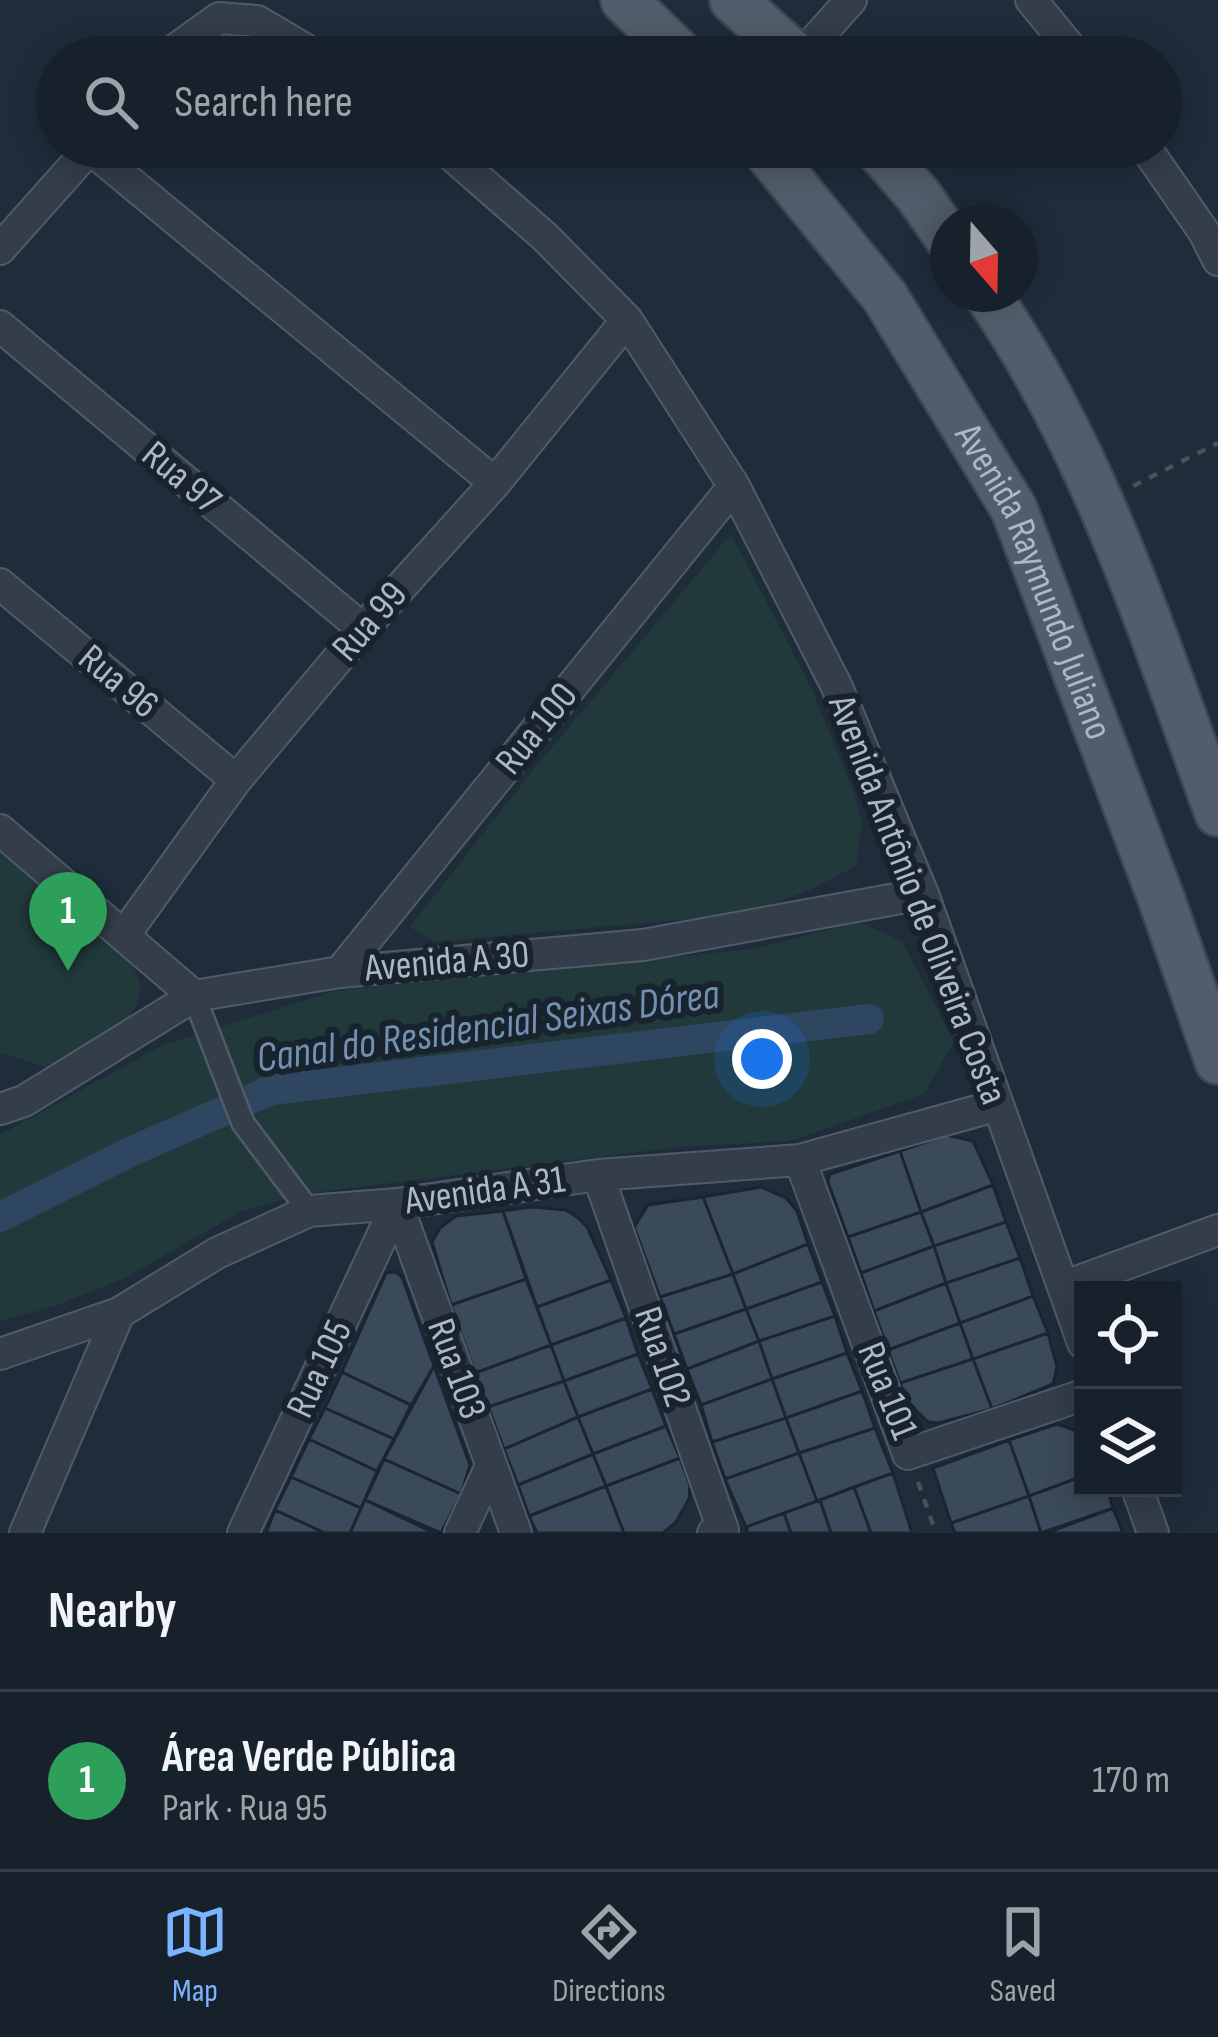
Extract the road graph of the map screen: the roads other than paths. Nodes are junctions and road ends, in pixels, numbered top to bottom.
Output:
1 (624, 0) edge
2 (734, 0) edge
3 (850, 0) edge
4 (1031, 0) edge
5 (194, 36) edge
6 (282, 36) edge
7 (661, 36) edge
8 (774, 36) edge
9 (817, 36) edge
10 (1061, 36) edge
11 (72, 168) edge
12 (114, 168) edge
13 (466, 168) edge
14 (781, 168) edge
15 (894, 168) edge
16 (1159, 168) edge
17 (1218, 203) edge
18 (930, 212) edge
19 (1211, 246) edge
20 (0, 249) edge
21 (999, 312) edge
22 (627, 320) junction
23 (0, 326) edge
24 (495, 483) junction
25 (734, 486) junction
26 (0, 584) edge
27 (363, 629) junction
28 (236, 780) junction
29 (1218, 813) edge
30 (0, 830) edge
31 (922, 894) junction
32 (125, 934) junction
33 (340, 972) junction
34 (194, 996) junction
35 (1218, 1061) edge
36 (8, 1097) edge
37 (995, 1106) junction
38 (800, 1160) junction
39 (598, 1175) junction
40 (397, 1204) junction
41 (309, 1211) junction
42 (1218, 1230) edge
43 (1063, 1287) junction
44 (119, 1313) junction
45 (1074, 1318) edge
46 (0, 1354) edge
47 (1074, 1398) edge
48 (490, 1466) junction
49 (1140, 1497) edge
50 (25, 1533) edge
51 (243, 1533) edge
52 (460, 1533) edge
53 (517, 1533) edge
54 (713, 1533) edge
55 (1154, 1533) edge

1 - 7 main road
2 - 8 main road
3 - 9 street
4 - 10 street
5 - 6 street
11 - 20 street
12 - 24 street
13 - 22 street, Avenida Antônio de Oliveira Costa
14 - 35 main road, Avenida Raymundo Juliano
15 - 18 main road
16 - 19 street
17 - 19 street
21 - 29 main road
22 - 24 street, Rua 99
22 - 25 street, Avenida Antônio de Oliveira Costa
23 - 27 street, Rua 97
24 - 27 street, Rua 99
25 - 31 street, Avenida Antônio de Oliveira Costa
25 - 33 street, Rua 100
26 - 28 street, Rua 96
27 - 28 street, Rua 99
28 - 32 street, Rua 99
30 - 32 street
31 - 33 street, Avenida A 30
31 - 37 street, Avenida Antônio de Oliveira Costa
32 - 34 street
33 - 34 street, Avenida A 30
34 - 36 street, Avenida A 30
34 - 41 street
37 - 38 street, Avenida A 31
37 - 43 street, Avenida Antônio de Oliveira Costa
38 - 39 street, Avenida A 31
38 - 47 street, Rua 101
39 - 40 street, Avenida A 31
39 - 54 street, Rua 102
40 - 41 street, Avenida A 31
40 - 48 street, Rua 103
40 - 51 street, Rua 105
41 - 44 street, Avenida A 31
42 - 43 street
43 - 45 street, Avenida Antônio de Oliveira Costa
44 - 46 street, Avenida A 31
44 - 50 street
48 - 52 street
48 - 53 street, Rua 103
49 - 55 street

